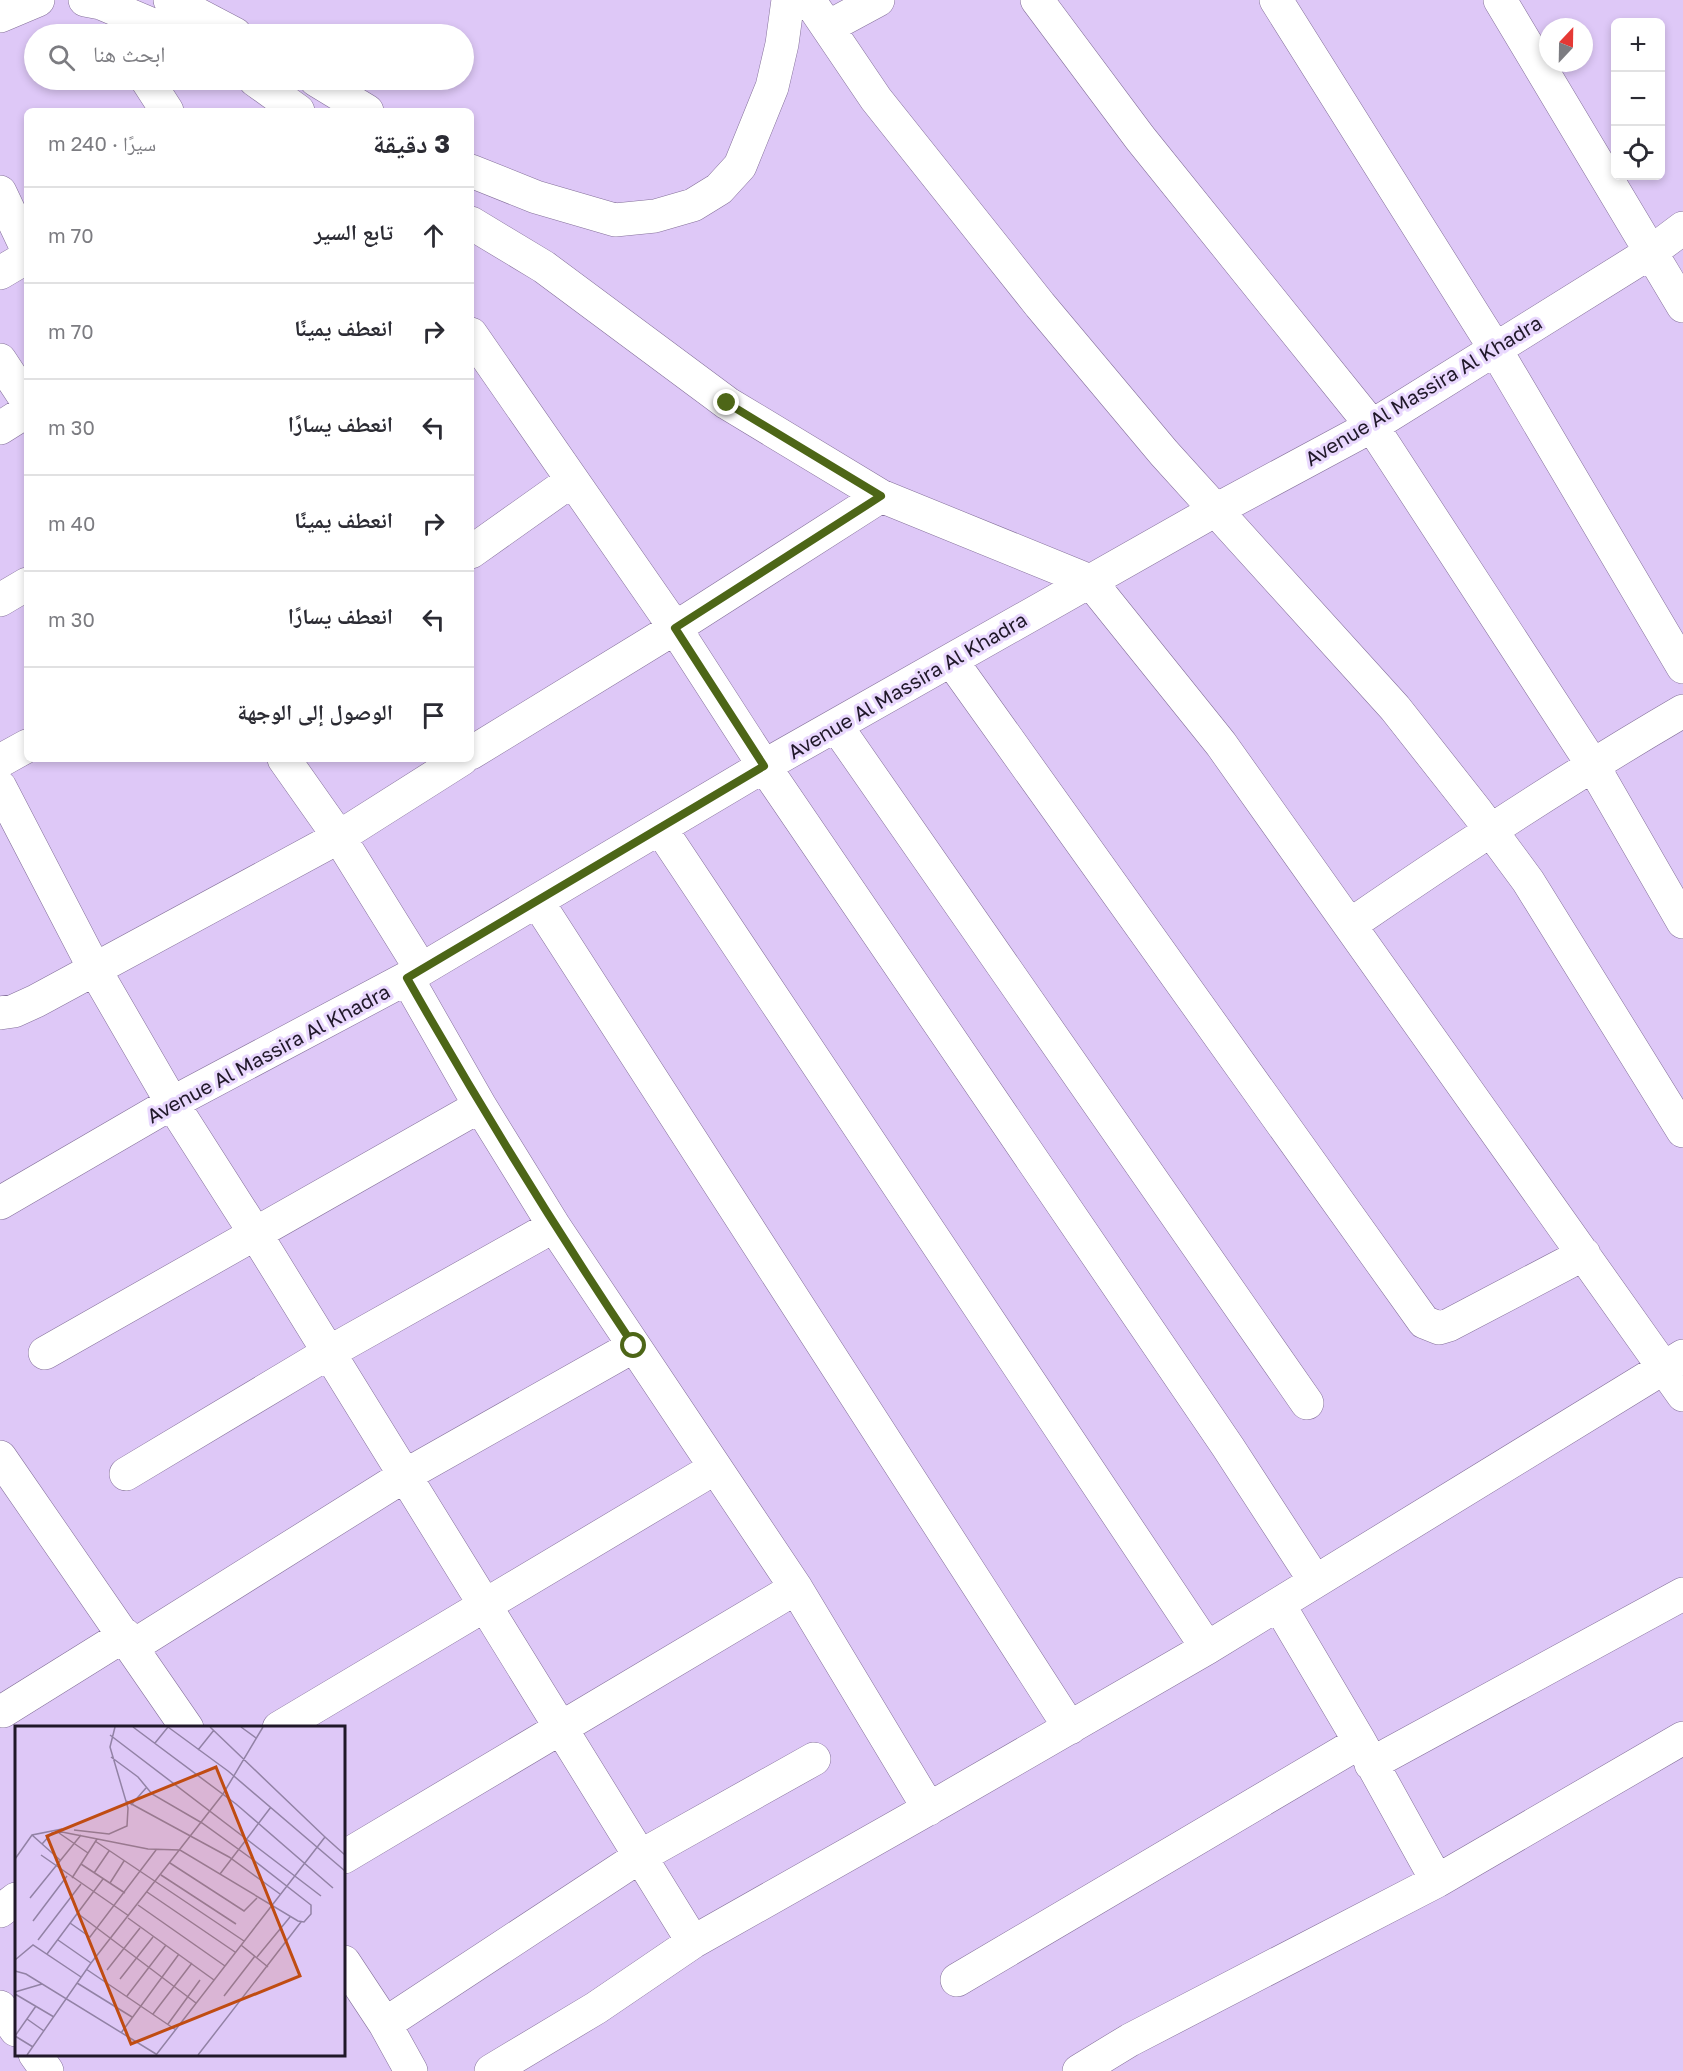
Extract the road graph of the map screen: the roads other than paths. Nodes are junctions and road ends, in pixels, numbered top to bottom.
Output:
1 (38, 0) edge
2 (170, 0) edge
3 (788, 0) edge
4 (809, 0) edge
5 (878, 0) edge
6 (1037, 0) edge
7 (1276, 0) edge
8 (1500, 0) edge
9 (93, 2) edge
10 (0, 15) edge
11 (112, 24) edge
12 (149, 24) edge
13 (216, 24) edge
14 (828, 27) junction
15 (153, 90) edge
16 (267, 90) edge
17 (332, 90) edge
18 (164, 108) edge
19 (289, 108) edge
20 (362, 108) edge
21 (474, 172) edge
22 (0, 192) edge
23 (474, 224) edge
24 (1683, 228) edge
25 (24, 243) edge
26 (1651, 252) junction
27 (24, 258) edge
28 (0, 273) edge
29 (1683, 306) edge
30 (474, 343) edge
31 (1494, 347) junction
32 (0, 360) edge
33 (24, 396) edge
34 (24, 413) edge
35 (1372, 426) junction
36 (0, 428) edge
37 (571, 481) junction
38 (881, 496) junction
39 (1214, 511) junction
40 (474, 550) edge
41 (1090, 581) junction
42 (24, 586) edge
43 (0, 600) edge
44 (675, 628) junction
45 (951, 660) junction
46 (1683, 667) edge
47 (1683, 711) edge
48 (837, 727) junction
49 (24, 748) edge
50 (474, 751) edge
51 (0, 761) edge
52 (286, 762) edge
53 (457, 762) edge
54 (1592, 764) junction
55 (764, 766) junction
56 (0, 787) edge
57 (660, 828) junction
58 (1489, 830) junction
59 (339, 837) junction
60 (537, 901) junction
61 (1683, 922) edge
62 (1350, 925) junction
63 (95, 970) junction
64 (414, 973) junction
65 (0, 1012) edge
66 (172, 1103) junction
67 (480, 1106) junction
68 (1683, 1131) edge
69 (0, 1203) edge
70 (554, 1226) junction
71 (255, 1233) junction
72 (1584, 1254) junction
73 (634, 1346) junction
74 (45, 1353) dead end
75 (328, 1353) junction
76 (1672, 1362) edge
77 (1683, 1395) edge
78 (1307, 1403) dead end
79 (0, 1457) edge
80 (715, 1468) junction
81 (126, 1474) dead end
82 (404, 1476) junction
83 (1315, 1581) junction
84 (796, 1588) junction
85 (1683, 1594) edge
86 (1279, 1605) junction
87 (485, 1606) junction
88 (129, 1641) junction
89 (1207, 1648) junction
90 (6, 1716) edge
91 (186, 1726) edge
92 (282, 1726) edge
93 (1070, 1728) junction
94 (561, 1730) junction
95 (1683, 1738) edge
96 (1366, 1753) junction
97 (814, 1759) dead end
98 (929, 1809) junction
99 (345, 1856) edge
100 (639, 1857) junction
101 (1437, 1881) junction
102 (15, 1900) edge
103 (0, 1911) edge
104 (693, 1941) junction
105 (345, 1964) edge
106 (957, 1980) dead end
107 (0, 2007) edge
108 (385, 2024) junction
109 (15, 2029) edge
110 (36, 2056) edge
111 (47, 2071) edge
112 (411, 2071) edge
113 (491, 2071) edge
114 (1079, 2071) edge

1 - 10 street
2 - 13 street
3 - 21 street
4 - 14 street
5 - 14 street
6 - 35 street
7 - 31 street
8 - 26 street
9 - 11 street
9 - 12 street
14 - 39 street
15 - 18 street
16 - 19 street
17 - 20 street
22 - 25 street
23 - 38 street
24 - 26 street, Avenue Al Massira Al Khadra
26 - 29 street
26 - 31 street, Avenue Al Massira Al Khadra
27 - 28 street
30 - 37 street
31 - 35 street, Avenue Al Massira Al Khadra
31 - 46 street
32 - 33 street
34 - 36 street
35 - 39 street, Avenue Al Massira Al Khadra
35 - 54 street
37 - 40 street
37 - 44 street
38 - 41 street
38 - 44 street
39 - 41 street, Avenue Al Massira Al Khadra
39 - 58 street
41 - 45 street, Avenue Al Massira Al Khadra
41 - 62 street
42 - 43 street
44 - 50 street
44 - 55 street
45 - 48 street, Avenue Al Massira Al Khadra
45 - 72 street
47 - 54 street
48 - 55 street, Avenue Al Massira Al Khadra
48 - 78 street
49 - 51 street
52 - 59 street
53 - 59 street
54 - 58 street
54 - 61 street
55 - 57 street, Avenue Al Massira Al Khadra
55 - 83 street
56 - 63 street
57 - 60 street, Avenue Al Massira Al Khadra
57 - 89 street
58 - 62 street
58 - 68 street
59 - 63 street
59 - 64 street
60 - 64 street, Avenue Al Massira Al Khadra
60 - 93 street
62 - 72 street
63 - 65 street
63 - 66 street
64 - 66 street, Avenue Al Massira Al Khadra
64 - 67 street
66 - 69 street, Avenue Al Massira Al Khadra
66 - 71 street
67 - 70 street
67 - 71 street
70 - 73 street
70 - 75 street
71 - 74 street
71 - 75 street
72 - 76 street
73 - 80 street
73 - 82 street
75 - 81 street
75 - 82 street
76 - 77 street
76 - 83 street
79 - 88 street
80 - 84 street
80 - 87 street
82 - 87 street
82 - 88 street
83 - 86 street
84 - 94 street
84 - 98 street
85 - 96 street
86 - 89 street
86 - 96 street
87 - 92 street
87 - 94 street
88 - 90 street
88 - 91 street
89 - 93 street
93 - 98 street
94 - 99 street
94 - 100 street
95 - 101 street
96 - 101 street
96 - 106 street
97 - 100 street
98 - 104 street
100 - 104 street
100 - 108 street
101 - 114 street
102 - 103 street
104 - 113 street
105 - 108 street
107 - 109 street
108 - 112 street
110 - 111 street

